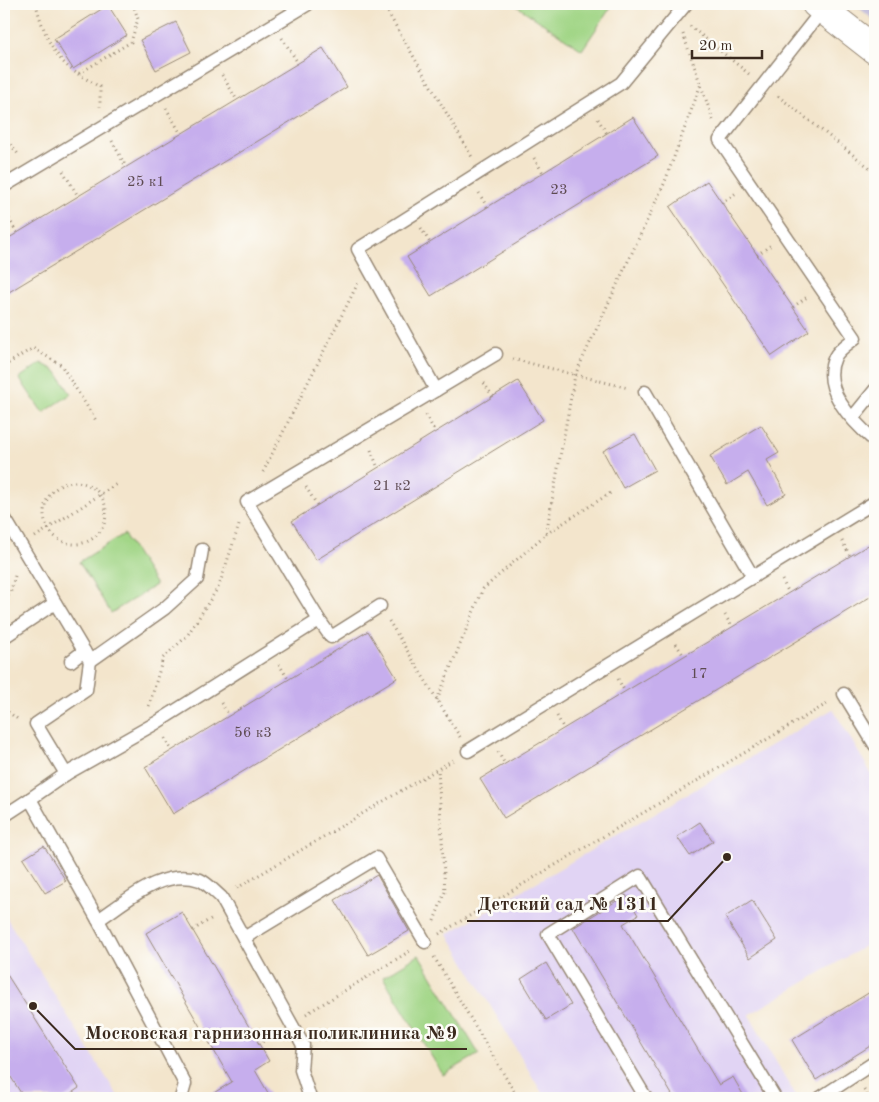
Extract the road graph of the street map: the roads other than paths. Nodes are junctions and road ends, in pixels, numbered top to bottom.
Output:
1 (308, 4) edge
2 (686, 4) edge
3 (820, 6) edge
4 (875, 50) edge
5 (4, 186) edge
6 (496, 354) road end
7 (436, 390) junction
8 (875, 390) edge
9 (645, 392) road end
10 (853, 417) junction
11 (875, 441) edge
12 (875, 502) edge
13 (4, 517) edge
14 (202, 550) dead end
15 (753, 577) junction
16 (55, 603) junction
17 (380, 606) road end
18 (319, 620) junction
19 (4, 637) edge
20 (87, 656) junction
21 (71, 660) dead end
22 (844, 694) road end
23 (875, 745) edge
24 (468, 751) road end
25 (66, 774) junction
26 (30, 799) junction
27 (4, 816) edge
28 (98, 920) junction
29 (244, 938) junction
30 (425, 942) road end
31 (875, 1062) edge
32 (181, 1098) edge
33 (310, 1098) edge
34 (646, 1098) edge
35 (773, 1098) edge
36 (820, 1098) edge

1 - 5 lane
2 - 7 lane
3 - 4 street
3 - 10 lane
6 - 7 lane
7 - 18 lane
8 - 10 lane
9 - 15 lane
10 - 11 lane
12 - 15 lane
13 - 16 lane
14 - 20 lane
15 - 24 lane
16 - 19 lane
16 - 20 lane
17 - 18 lane
18 - 25 lane
20 - 21 lane
20 - 25 lane
22 - 23 lane
25 - 26 lane
26 - 27 lane
26 - 28 lane
28 - 29 lane
28 - 32 lane
29 - 30 lane
29 - 33 lane
31 - 36 lane
34 - 35 lane

